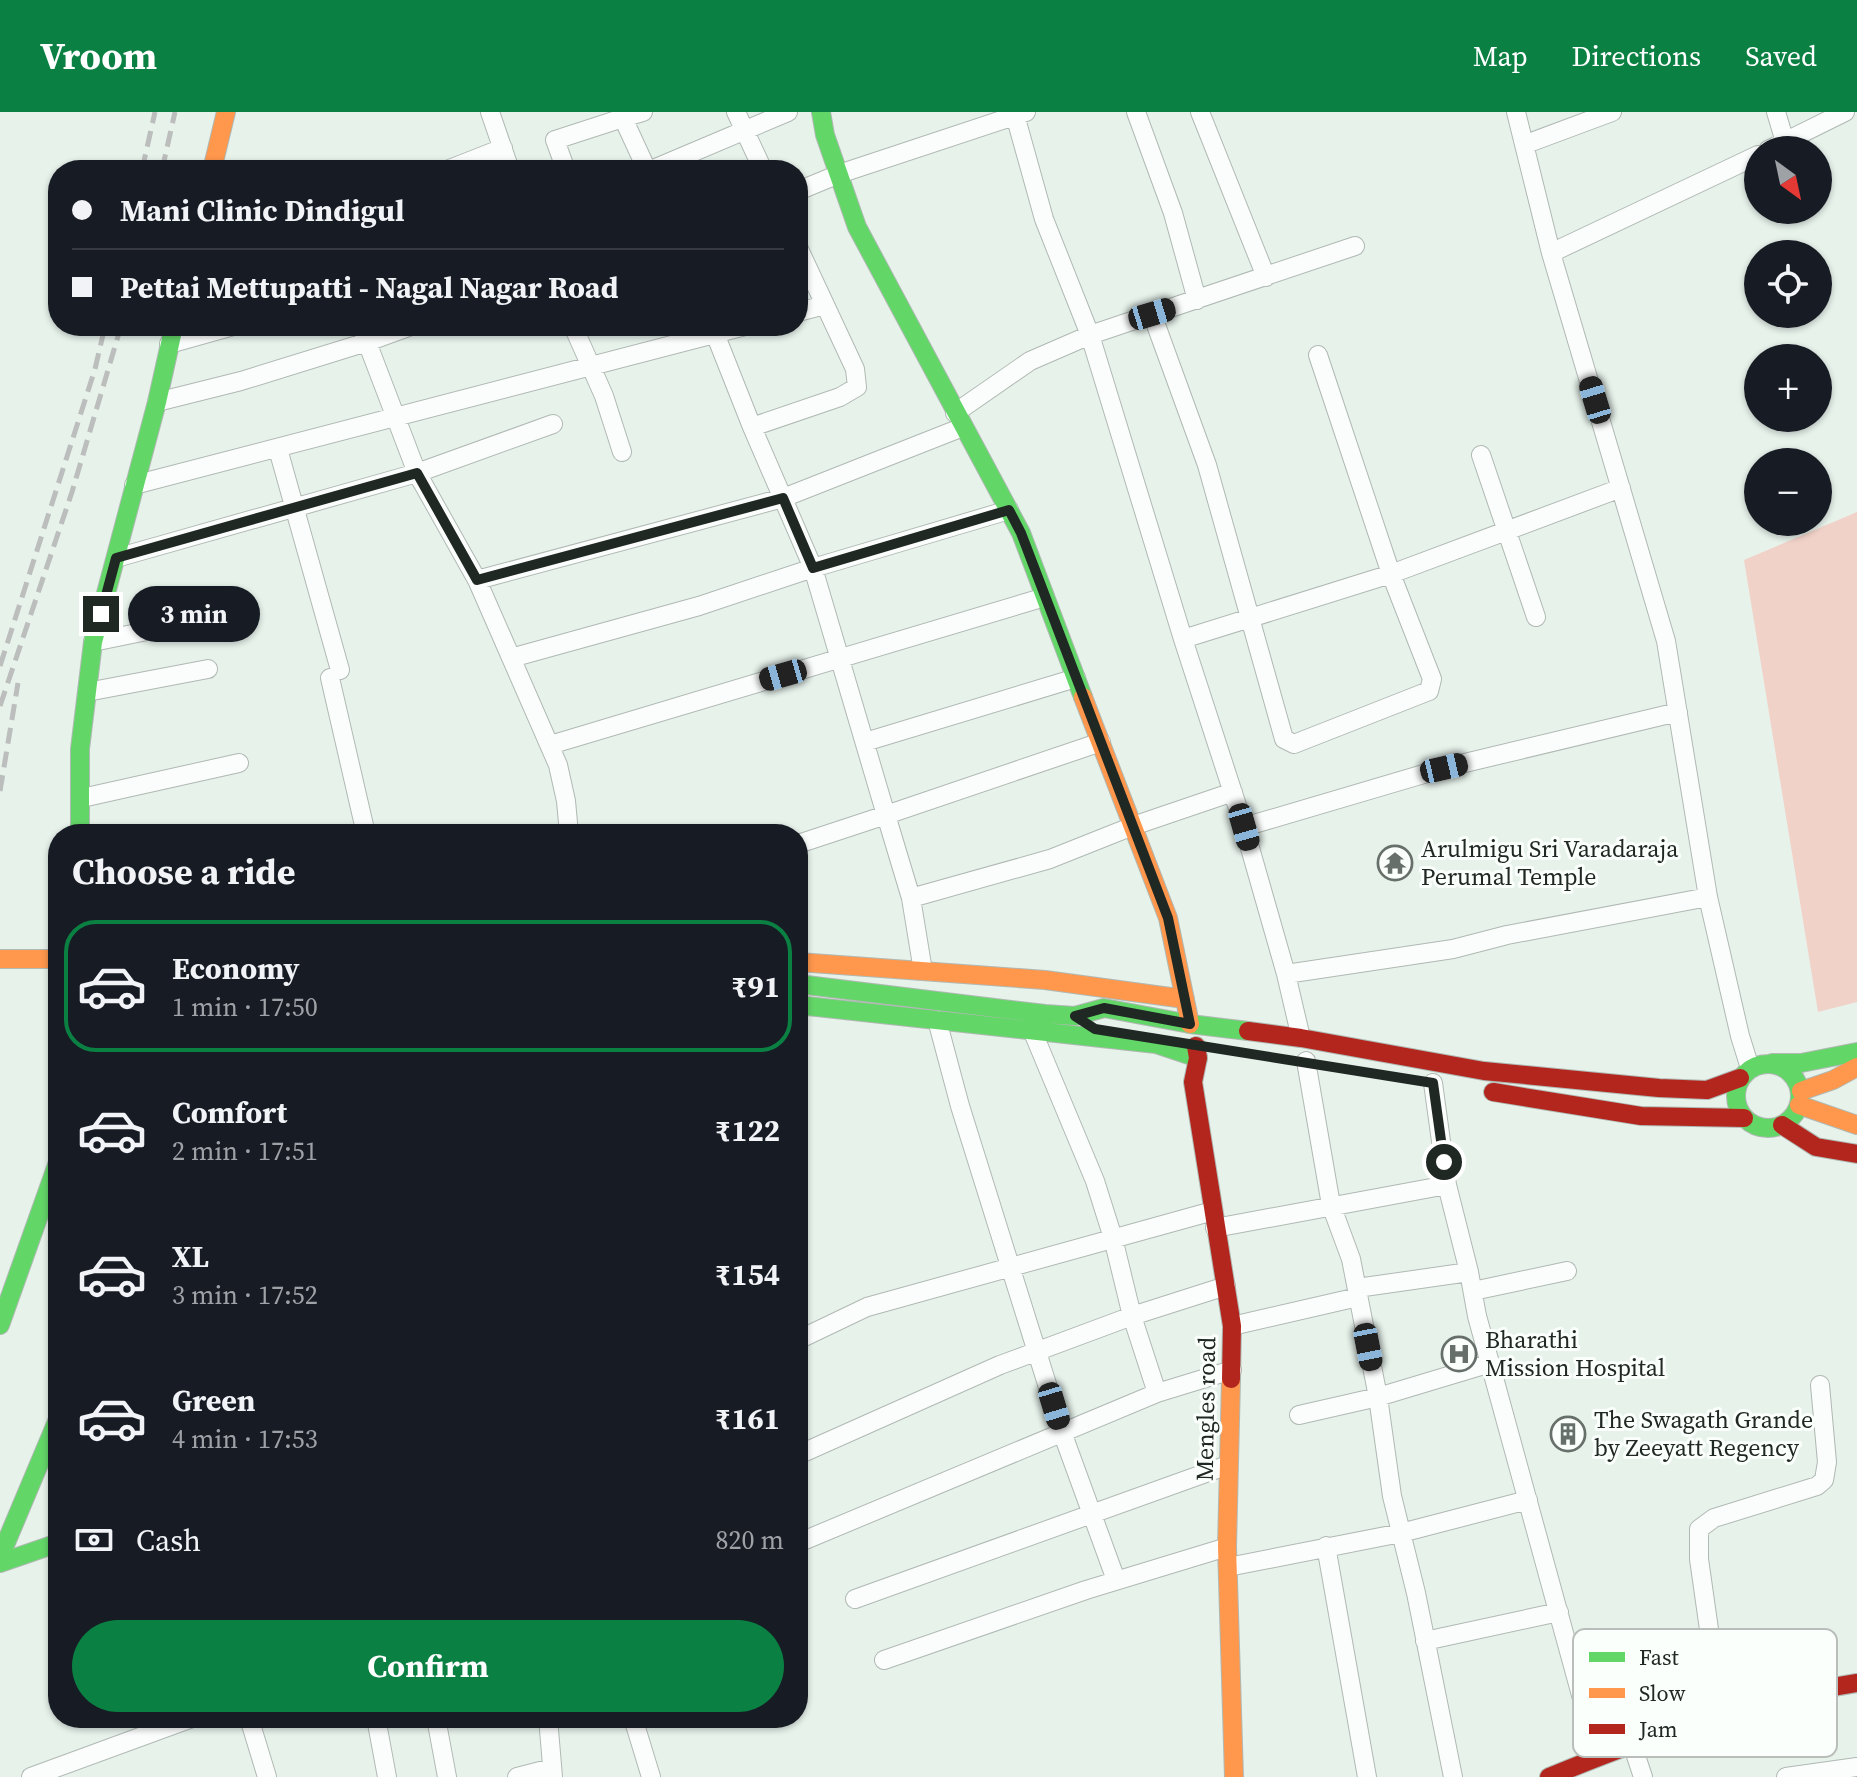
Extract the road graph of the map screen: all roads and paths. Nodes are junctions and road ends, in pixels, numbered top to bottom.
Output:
1 (226, 112) edge
2 (490, 112) edge
3 (643, 112) edge
4 (788, 112) edge
5 (821, 112) edge
6 (1136, 112) edge
7 (1200, 112) edge
8 (1516, 112) edge
9 (1612, 112) edge
10 (1776, 112) edge
11 (1845, 112) edge
12 (1020, 114) edge
13 (623, 118) junction
14 (740, 120) edge
15 (1776, 136) edge
16 (1796, 136) edge
17 (1526, 144) junction
18 (503, 148) junction
19 (214, 160) edge
20 (472, 160) edge
21 (507, 160) edge
22 (562, 160) edge
23 (644, 160) edge
24 (667, 160) edge
25 (758, 160) edge
26 (1744, 162) edge
27 (839, 174) junction
28 (808, 187) edge
29 (1355, 246) dead end
30 (1551, 253) junction
31 (808, 268) edge
32 (1266, 277) junction
33 (1197, 300) junction
34 (825, 305) junction
35 (808, 309) edge
36 (1152, 314) junction
37 (1090, 335) junction
38 (172, 336) edge
39 (359, 336) edge
40 (365, 336) edge
41 (578, 336) edge
42 (693, 336) edge
43 (715, 336) edge
44 (1318, 355) dead end
45 (592, 367) junction
46 (157, 402) junction
47 (398, 418) junction
48 (959, 420) junction
49 (553, 424) dead end
50 (752, 427) junction
51 (278, 449) junction
52 (622, 452) dead end
53 (1481, 455) dead end
54 (417, 473) junction
55 (134, 485) junction
56 (1621, 488) junction
57 (783, 498) junction
58 (295, 507) junction
59 (1009, 510) junction
60 (1508, 528) junction
61 (116, 558) junction
62 (813, 568) junction
63 (1391, 574) junction
64 (477, 580) junction
65 (1045, 597) junction
66 (240, 612) dead end
67 (1536, 617) dead end
68 (1252, 619) junction
69 (1183, 639) junction
70 (93, 642) junction
71 (511, 658) junction
72 (842, 658) junction
73 (208, 669) dead end
74 (1076, 678) junction
75 (87, 692) junction
76 (1678, 712) junction
77 (865, 742) junction
78 (1101, 742) junction
79 (550, 745) junction
80 (239, 763) dead end
81 (1233, 792) junction
82 (82, 798) junction
83 (886, 815) junction
84 (81, 824) edge
85 (364, 824) edge
86 (568, 824) edge
87 (1133, 826) junction
88 (1244, 827) junction
89 (808, 841) edge
90 (1708, 897) junction
91 (911, 898) junction
92 (0, 959) edge
93 (48, 959) edge
94 (808, 963) edge
95 (923, 971) junction
96 (1286, 974) junction
97 (808, 985) edge
98 (1185, 999) junction
99 (808, 1006) edge
100 (1075, 1016) junction
101 (937, 1020) junction
102 (1190, 1024) junction
103 (1032, 1030) junction
104 (1301, 1038) junction
105 (1202, 1051) junction
106 (1857, 1052) edge
107 (1305, 1061) dead end
108 (1772, 1063) junction
109 (1857, 1067) edge
110 (1745, 1073) junction
111 (1426, 1082) joint
112 (1456, 1086) dead end
113 (1480, 1090) dead end
114 (1800, 1098) junction
115 (1744, 1118) junction
116 (1782, 1125) junction
117 (1857, 1125) edge
118 (1857, 1154) edge
119 (1447, 1185) junction
120 (48, 1190) edge
121 (1331, 1205) junction
122 (1214, 1219) junction
123 (1113, 1238) junction
124 (1011, 1266) junction
125 (1567, 1271) dead end
126 (1469, 1272) junction
127 (1226, 1286) junction
128 (1473, 1291) junction
129 (1357, 1292) junction
130 (1132, 1316) junction
131 (0, 1325) edge
132 (1232, 1326) junction
133 (808, 1335) edge
134 (1038, 1352) junction
135 (1491, 1363) junction
136 (1232, 1370) junction
137 (1820, 1385) dead end
138 (1157, 1393) junction
139 (1378, 1397) junction
140 (1299, 1415) dead end
141 (1062, 1432) junction
142 (48, 1443) edge
143 (808, 1451) edge
144 (1228, 1465) junction
145 (1528, 1500) junction
146 (1090, 1514) junction
147 (1401, 1533) junction
148 (808, 1539) edge
149 (1326, 1546) junction
150 (1227, 1547) junction
151 (48, 1548) edge
152 (0, 1560) edge
153 (1228, 1567) junction
154 (1116, 1580) junction
155 (855, 1599) dead end
156 (1559, 1612) junction
157 (1709, 1629) edge
158 (1425, 1641) junction
159 (884, 1660) dead end
160 (1573, 1664) edge
161 (1857, 1683) edge
162 (1837, 1685) edge
163 (165, 1728) edge
164 (252, 1728) edge
165 (378, 1728) edge
166 (438, 1728) edge
167 (549, 1728) edge
168 (636, 1728) edge
169 (1598, 1757) edge
170 (1636, 1757) edge
171 (1857, 1767) edge
172 (552, 1772) edge
173 (31, 1777) edge
174 (267, 1777) edge
175 (387, 1777) edge
176 (447, 1777) edge
177 (517, 1777) edge
178 (651, 1777) edge
179 (1234, 1777) edge
180 (1367, 1777) edge
181 (1453, 1777) edge
182 (1549, 1777) edge
183 (1643, 1777) edge
184 (1786, 1777) edge

1 - 19 main road
2 - 18 street
3 - 13 street
4 - 14 street
5 - 27 main road
6 - 33 street
7 - 32 street
8 - 17 street
9 - 17 street
10 - 15 street
11 - 16 street
12 - 27 street
12 - 37 street
13 - 22 street
13 - 23 street
14 - 24 street
14 - 25 street
17 - 30 street
18 - 20 street
18 - 21 street
26 - 30 street
27 - 28 street
27 - 48 main road
29 - 32 street
30 - 56 street
31 - 34 street
32 - 33 street
33 - 36 street
34 - 35 street
34 - 50 street
36 - 37 street
36 - 68 street
37 - 48 street
37 - 69 street
38 - 46 main road
39 - 46 street
40 - 47 street
41 - 45 street
42 - 45 street
43 - 50 street
44 - 63 street
45 - 47 street
45 - 52 street
46 - 55 main road
47 - 51 street
47 - 54 street
48 - 57 street
48 - 59 main road
49 - 54 street
50 - 57 street
51 - 55 street
51 - 58 street
53 - 60 street
54 - 58 street
54 - 64 street
55 - 61 main road
56 - 60 street
56 - 76 street
57 - 62 street
57 - 64 street
58 - 61 street
58 - 85 street
59 - 62 street
59 - 65 main road
60 - 63 street
60 - 67 street
61 - 70 main road
62 - 71 street
62 - 72 street
63 - 68 street
63 - 68 street
64 - 71 street
65 - 72 street
65 - 74 main road
66 - 70 street
68 - 69 street
69 - 81 street
70 - 75 main road
71 - 79 street
72 - 77 street
72 - 79 street
73 - 75 street
74 - 77 street
74 - 78 main road
75 - 82 main road
76 - 88 street
76 - 90 street
77 - 83 street
78 - 83 street
78 - 87 main road
79 - 86 street
80 - 82 street
81 - 87 street
81 - 88 street
82 - 84 main road
83 - 89 street
83 - 91 street
87 - 91 street
87 - 98 main road
88 - 96 street
90 - 96 street
90 - 110 street
91 - 95 street
92 - 93 main road
94 - 95 main road
95 - 98 main road
96 - 104 street
97 - 100 main road
98 - 102 main road
99 - 101 main road
100 - 102 main road
100 - 105 main road
101 - 103 main road
101 - 124 street
102 - 104 main road
103 - 105 main road
103 - 123 street
104 - 110 main road
105 - 122 main road, Mengles road
106 - 108 main road
107 - 121 street
108 - 110 main road
108 - 114 main road
109 - 114 main road
110 - 115 main road
111 - 112 main road
111 - 119 street
113 - 115 main road
114 - 116 main road
114 - 117 main road
115 - 116 main road
116 - 118 main road
119 - 121 street
119 - 126 street
120 - 131 main road
121 - 122 street
121 - 129 street
122 - 123 street
122 - 127 main road, Mengles road
123 - 124 street
123 - 130 street
124 - 133 street
124 - 134 street
125 - 128 street
126 - 128 street
126 - 129 street
127 - 130 street
127 - 132 main road, Mengles road
128 - 135 street
129 - 132 street
129 - 139 street
130 - 134 street
130 - 138 street
132 - 136 main road, Mengles road
134 - 141 street
134 - 143 street
135 - 139 street
135 - 145 street
136 - 138 street
136 - 144 main road, Mengles road
137 - 157 street
138 - 141 street
139 - 140 street
139 - 147 street
141 - 146 street
141 - 148 street
142 - 152 main road
144 - 146 street
144 - 150 main road, Mengles road
145 - 147 street
145 - 156 street
146 - 154 street
146 - 155 street
147 - 149 street
147 - 158 street
149 - 153 street
149 - 180 street
150 - 153 main road, Mengles road
150 - 154 street
151 - 152 main road
153 - 179 main road, Mengles road
154 - 159 street
156 - 158 street
156 - 160 street
158 - 181 street
161 - 162 main road
163 - 173 street
164 - 174 street
165 - 175 street
166 - 176 street
167 - 172 street
168 - 178 street
169 - 182 main road
170 - 183 street
171 - 184 street
172 - 177 street

